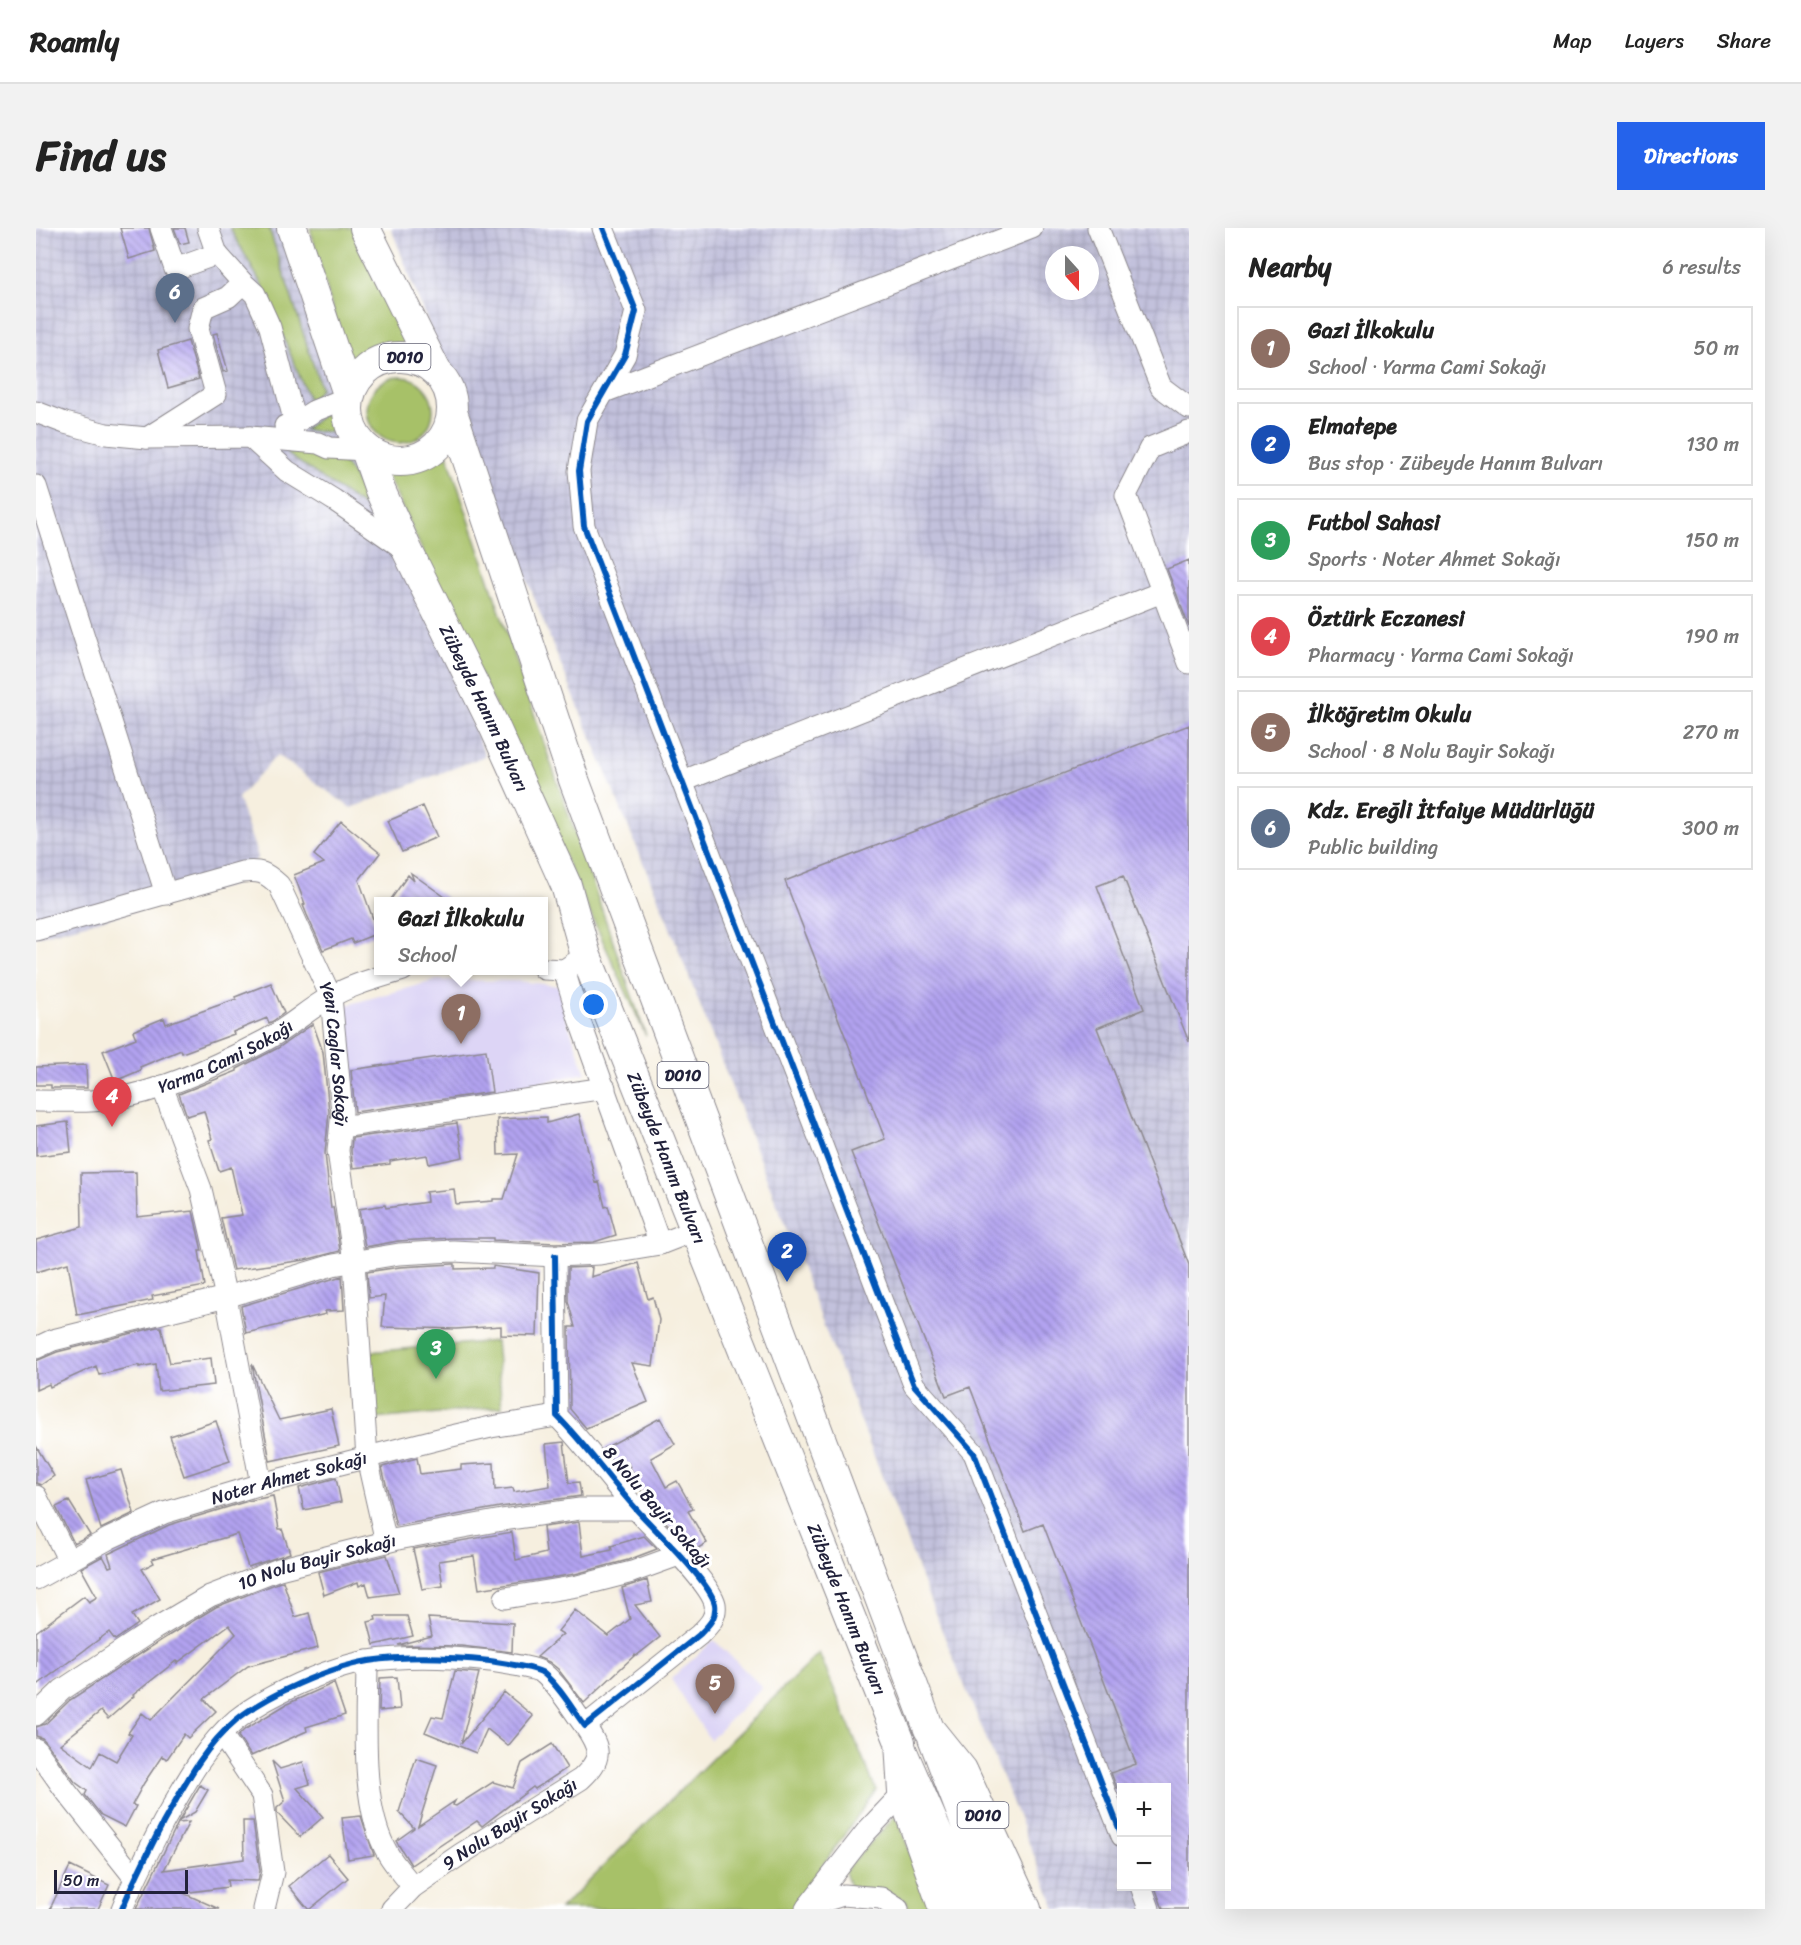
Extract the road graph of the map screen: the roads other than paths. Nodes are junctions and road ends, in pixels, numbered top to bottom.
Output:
1 (161, 228) edge
2 (208, 228) edge
3 (292, 228) edge
4 (365, 228) edge
5 (603, 228) edge
6 (1032, 228) edge
7 (1098, 228) edge
8 (217, 254) junction
9 (243, 283) junction
10 (435, 369) junction
11 (604, 392) junction
12 (349, 397) junction
13 (1189, 408) edge
14 (36, 412) edge
15 (453, 415) junction
16 (295, 423) junction
17 (1189, 432) edge
18 (250, 437) junction
19 (147, 438) junction
20 (366, 450) junction
21 (36, 486) edge
22 (408, 552) junction
23 (1162, 592) junction
24 (1189, 663) edge
25 (682, 781) junction
26 (166, 894) junction
27 (37, 924) edge
28 (565, 965) edge
29 (386, 975) edge
30 (331, 997) junction
31 (162, 1086) junction
32 (605, 1088) junction
33 (36, 1101) edge
34 (341, 1126) junction
35 (696, 1230) junction
36 (660, 1244) junction
37 (555, 1256) junction
38 (354, 1262) junction
39 (226, 1297) junction
40 (36, 1348) edge
41 (556, 1416) junction
42 (367, 1458) junction
43 (261, 1484) junction
44 (36, 1496) edge
45 (636, 1509) junction
46 (386, 1542) junction
47 (679, 1555) junction
48 (69, 1561) junction
49 (36, 1579) edge
50 (506, 1598) dead end
51 (367, 1661) junction
52 (36, 1715) edge
53 (585, 1726) junction
54 (929, 1729) junction
55 (222, 1735) junction
56 (900, 1742) junction
57 (36, 1749) edge
58 (903, 1793) junction
59 (1117, 1823) edge
60 (967, 1866) junction
61 (134, 1877) junction
62 (413, 1887) junction
63 (1142, 1891) edge
64 (807, 1907) edge
65 (122, 1909) edge
66 (264, 1909) edge
67 (392, 1909) edge
68 (898, 1909) edge
69 (944, 1909) edge
70 (972, 1909) edge
71 (997, 1909) edge
72 (1026, 1909) edge
73 (1149, 1909) edge

1 - 8 street
2 - 8 street
3 - 12 highway, Zübeyde Hanım Bulvarı / D010
4 - 10 highway, Zübeyde Hanım Bulvarı / D010
5 - 11 street
6 - 11 street
7 - 13 street
8 - 9 street
9 - 16 street
9 - 19 street
10 - 12 highway, D010
10 - 15 highway, Zübeyde Hanım Bulvarı / D010
11 - 25 street
12 - 16 street
12 - 20 highway, Zübeyde Hanım Bulvarı / D010
14 - 19 street
15 - 20 highway
15 - 54 highway, Zübeyde Hanım Bulvarı / D010
16 - 18 street
17 - 23 street
18 - 19 street
18 - 20 street
18 - 22 street
20 - 22 highway, Zübeyde Hanım Bulvarı / D010
21 - 26 street
22 - 28 highway, Zübeyde Hanım Bulvarı / D010
23 - 24 street
23 - 25 street
25 - 59 street
26 - 27 street
26 - 30 street, Yeni Caglar Sokağı
28 - 32 street
28 - 35 highway, Zübeyde Hanım Bulvarı / D010
29 - 30 street, Yarma Cami Sokağı
30 - 31 street, Yarma Cami Sokağı
30 - 34 street, Yeni Caglar Sokağı
31 - 33 street, Yarma Cami Sokağı
31 - 39 street
32 - 34 street
32 - 36 street
34 - 38 street, Yeni Caglar Sokağı
35 - 36 street
35 - 56 highway, Zübeyde Hanım Bulvarı / D010
36 - 37 street
37 - 38 street
37 - 41 street
38 - 39 street
38 - 42 street, Yeni Caglar Sokağı
39 - 40 street
39 - 43 street
41 - 42 street, Noter Ahmet Sokağı
41 - 45 street, 8 Nolu Bayir Sokağı
42 - 43 street, Noter Ahmet Sokağı
42 - 46 street, Yeni Caglar Sokağı
43 - 48 street, Noter Ahmet Sokağı
44 - 48 street
45 - 46 street, 10 Nolu Bayir Sokağı
45 - 47 street, 8 Nolu Bayir Sokağı
46 - 52 street, 10 Nolu Bayir Sokağı
47 - 50 street
47 - 53 street, 8 Nolu Bayir Sokağı
48 - 49 street, Noter Ahmet Sokağı
51 - 53 street
51 - 55 street
51 - 62 street
53 - 62 street, 9 Nolu Bayir Sokağı
54 - 60 main road, D010
54 - 72 highway, D010
55 - 61 street
55 - 66 street
56 - 58 highway, D010
56 - 60 main road, Zübeyde Hanım Bulvarı / D010
57 - 61 street
58 - 64 street
58 - 69 highway, D010
60 - 70 main road
60 - 71 main road
61 - 65 street
62 - 67 street, 9 Nolu Bayir Sokağı
63 - 73 street
64 - 68 street

